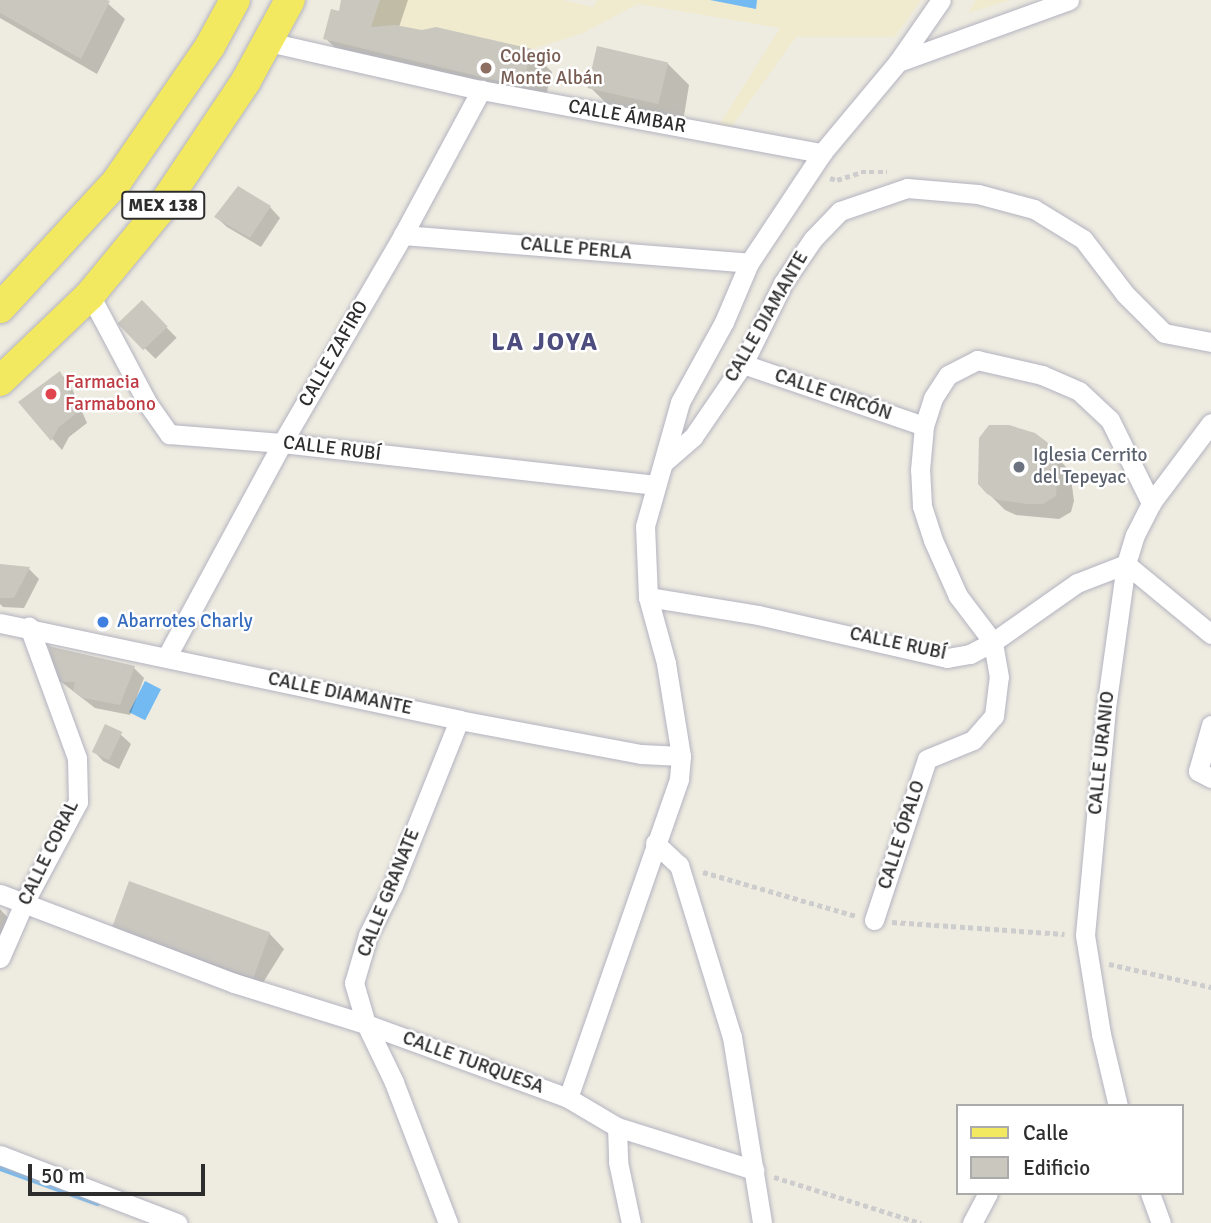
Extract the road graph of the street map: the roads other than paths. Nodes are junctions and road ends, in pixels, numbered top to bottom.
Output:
1 (235, 0) edge
2 (290, 0) edge
3 (941, 0) edge
4 (1069, 0) edge
5 (269, 42) junction
6 (898, 62) junction
7 (481, 90) junction
8 (822, 153) junction
9 (403, 235) junction
10 (749, 262) junction
11 (90, 295) junction
12 (0, 308) edge
13 (1211, 342) edge
14 (743, 364) junction
15 (0, 381) edge
16 (1211, 423) edge
17 (924, 426) junction
18 (282, 443) junction
19 (663, 463) junction
20 (654, 485) junction
21 (1151, 503) junction
22 (1126, 564) junction
23 (648, 597) junction
24 (0, 623) edge
25 (29, 627) junction
26 (1211, 634) edge
27 (993, 642) junction
28 (167, 656) junction
29 (460, 720) junction
30 (1211, 726) edge
31 (681, 756) junction
32 (1205, 774) edge
33 (655, 843) junction
34 (0, 894) edge
35 (24, 903) junction
36 (874, 920) dead end
37 (0, 958) edge
38 (366, 1024) junction
39 (568, 1098) junction
40 (1113, 1104) edge
41 (617, 1127) junction
42 (0, 1155) edge
43 (754, 1170) junction
44 (987, 1195) edge
45 (1151, 1195) edge
46 (177, 1223) edge
47 (448, 1223) edge
48 (631, 1223) edge
49 (762, 1223) edge
50 (972, 1223) edge
51 (1161, 1223) edge

1 - 12 main road, MEX 138
2 - 5 main road, MEX 138
3 - 6 street
4 - 6 street
5 - 7 street, CALLE ÁMBAR
5 - 11 main road, MEX 138
6 - 8 street
7 - 8 street, CALLE ÁMBAR
7 - 9 street, CALLE ZAFIRO
8 - 10 street
9 - 10 street, CALLE PERLA
9 - 18 street, CALLE ZAFIRO
10 - 19 street
11 - 15 main road, MEX 138
11 - 18 street, CALLE RUBÍ
13 - 14 street, CALLE DIAMANTE
14 - 17 street, CALLE CIRCÓN
14 - 19 street, CALLE DIAMANTE
16 - 21 street, CALLE URANIO
17 - 21 street, CALLE ÓPALO
17 - 27 street, CALLE ÓPALO
18 - 20 street, CALLE RUBÍ
18 - 28 street, CALLE ZAFIRO
19 - 20 street
20 - 23 street
21 - 22 street, CALLE URANIO
22 - 26 street
22 - 27 street, CALLE RUBÍ
22 - 40 street, CALLE URANIO
23 - 27 street, CALLE RUBÍ
23 - 31 street
24 - 25 street, CALLE DIAMANTE
25 - 28 street, CALLE DIAMANTE
25 - 35 street, CALLE CORAL
27 - 36 street, CALLE ÓPALO
28 - 29 street, CALLE DIAMANTE
29 - 31 street, CALLE DIAMANTE
29 - 38 street, CALLE GRANATE
30 - 32 street
31 - 33 street
33 - 39 street
33 - 43 street
34 - 35 street, CALLE TURQUESA
35 - 37 street, CALLE CORAL
35 - 38 street, CALLE TURQUESA
38 - 39 street, CALLE TURQUESA
38 - 47 street, CALLE GRANATE
39 - 41 street, CALLE TURQUESA
41 - 43 street, CALLE TURQUESA
41 - 48 street
42 - 46 street
43 - 49 street
44 - 50 street
45 - 51 street

